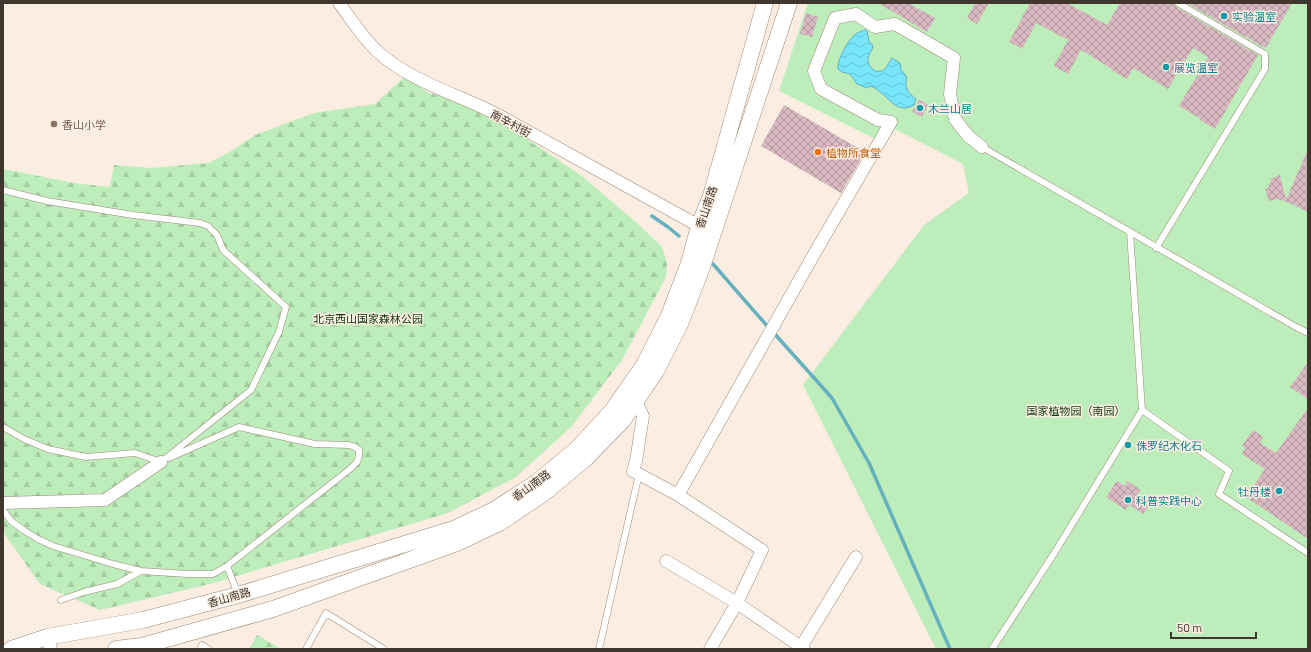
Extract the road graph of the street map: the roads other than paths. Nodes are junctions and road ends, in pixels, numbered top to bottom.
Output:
1 (340, 3) edge
2 (765, 3) edge
3 (789, 3) edge
4 (1178, 3) edge
5 (982, 147) joint
6 (3, 190) edge
7 (699, 226) junction
8 (1130, 232) junction
9 (1156, 248) junction
10 (1308, 333) edge
11 (636, 401) junction
12 (1142, 410) junction
13 (3, 427) edge
14 (161, 462) junction
15 (639, 474) junction
16 (678, 495) junction
17 (3, 502) edge
18 (3, 510) edge
19 (1308, 553) edge
20 (856, 557) dead end
21 (666, 561) dead end
22 (227, 566) junction
23 (141, 571) junction
24 (238, 595) junction
25 (61, 600) dead end
26 (737, 603) junction
27 (49, 643) edge
28 (802, 648) edge
29 (11, 649) edge
30 (116, 649) edge
31 (200, 649) edge
32 (209, 649) edge
33 (306, 649) edge
34 (384, 649) edge
35 (599, 649) edge
36 (710, 649) edge
37 (992, 649) edge

1 - 7 street, 南辛村街
2 - 7 street, 香山南路
3 - 11 street, 香山南路
4 - 9 lane
5 - 8 lane
5 - 16 street
6 - 14 lane
7 - 24 street, 香山南路
8 - 9 lane
8 - 12 lane
9 - 10 lane
11 - 15 street
11 - 30 street, 香山南路
12 - 19 lane
12 - 37 lane
13 - 14 lane
14 - 17 street
14 - 22 lane
15 - 16 street
15 - 35 lane
16 - 26 street
18 - 23 lane
20 - 28 street
21 - 26 street
22 - 23 lane
22 - 24 lane
23 - 25 lane
24 - 27 street, 香山南路
26 - 28 street
26 - 36 street
27 - 29 street, 香山南路
31 - 32 lane
33 - 34 lane

